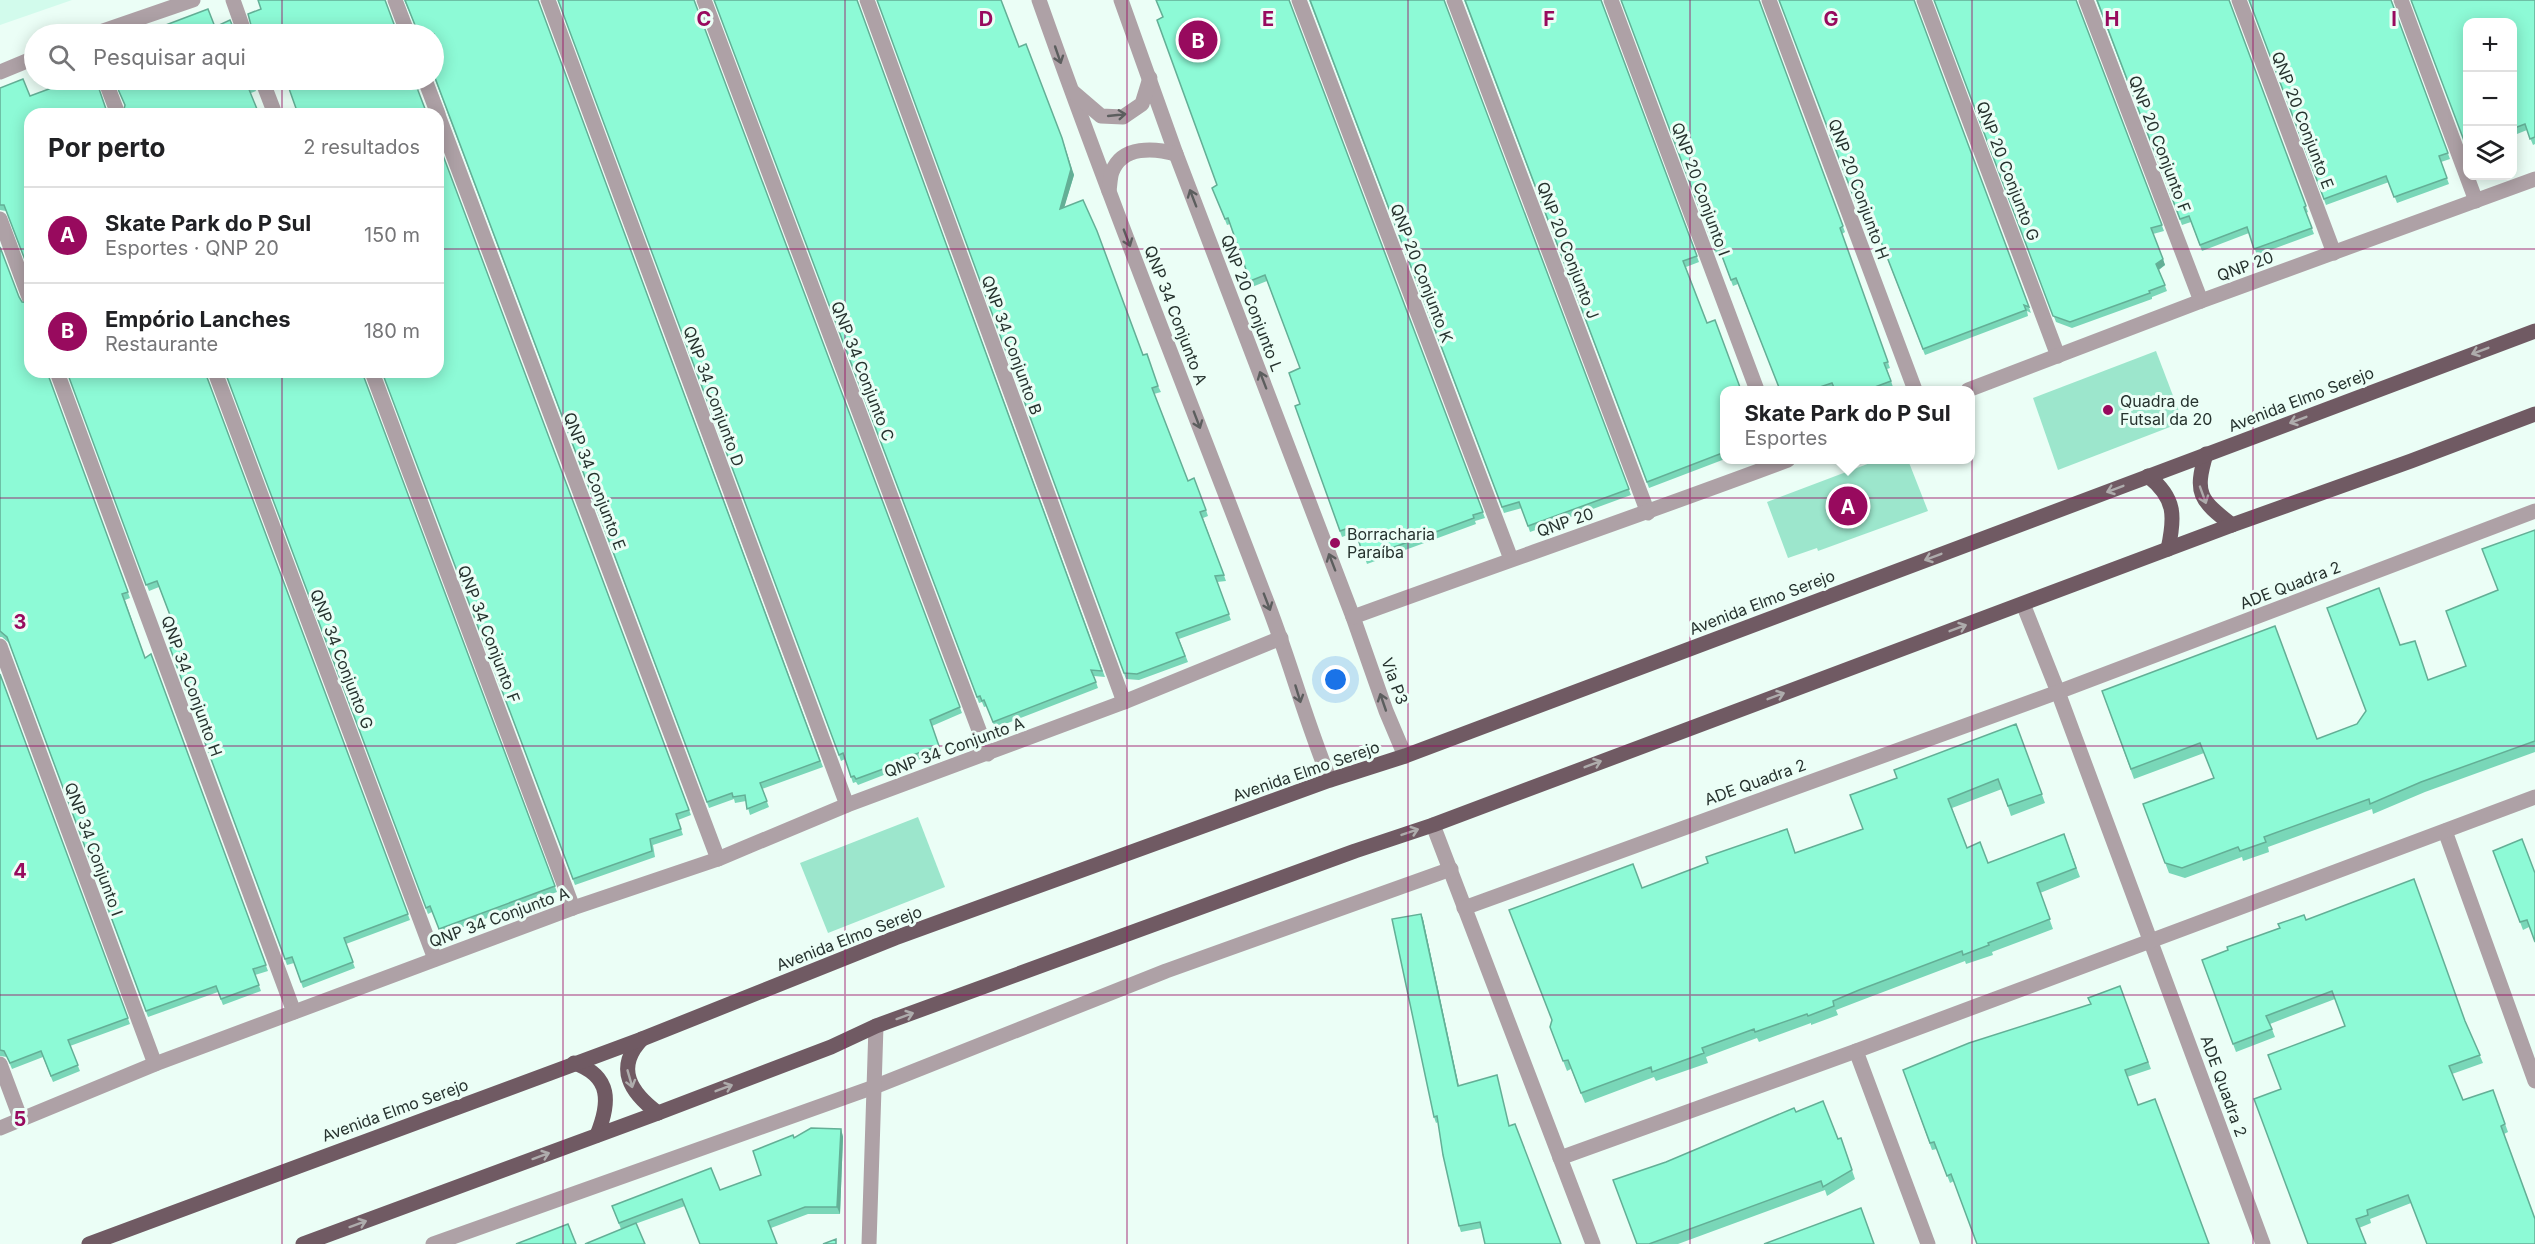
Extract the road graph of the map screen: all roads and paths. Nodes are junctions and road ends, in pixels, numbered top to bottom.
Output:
1 (193, 0) edge
2 (232, 0) edge
3 (394, 0) edge
4 (548, 0) edge
5 (704, 0) edge
6 (867, 0) edge
7 (1039, 0) edge
8 (1121, 0) edge
9 (1299, 0) edge
10 (1454, 0) edge
11 (1611, 0) edge
12 (1770, 0) edge
13 (1924, 0) edge
14 (2086, 0) edge
15 (2239, 0) edge
16 (2401, 0) edge
17 (123, 24) edge
18 (242, 24) edge
19 (404, 24) edge
20 (24, 62) edge
21 (0, 72) edge
22 (1150, 78) junction
23 (109, 90) edge
24 (266, 90) edge
25 (428, 90) edge
26 (1071, 90) junction
27 (115, 108) edge
28 (273, 108) edge
29 (435, 108) edge
30 (444, 131) edge
31 (1176, 154) junction
32 (2535, 179) edge
33 (1109, 191) junction
34 (2476, 201) junction
35 (0, 219) edge
36 (2334, 254) junction
37 (24, 284) edge
38 (2201, 301) junction
39 (2535, 331) edge
40 (2058, 356) junction
41 (59, 378) edge
42 (216, 378) edge
43 (374, 378) edge
44 (1756, 386) edge
45 (1914, 386) edge
46 (1975, 387) edge
47 (2535, 414) edge
48 (2206, 454) junction
49 (1775, 464) edge
50 (2148, 476) junction
51 (2535, 511) edge
52 (1648, 513) junction
53 (2232, 525) junction
54 (2168, 549) junction
55 (1511, 559) junction
56 (2023, 604) junction
57 (1353, 617) junction
58 (1281, 638) junction
59 (0, 646) edge
60 (2058, 692) junction
61 (1124, 702) junction
62 (988, 754) junction
63 (1405, 756) junction
64 (1330, 780) junction
65 (2535, 797) edge
66 (847, 805) junction
67 (1433, 825) junction
68 (2445, 831) junction
69 (718, 859) junction
70 (1450, 869) junction
71 (573, 908) junction
72 (1464, 908) junction
73 (2151, 940) junction
74 (435, 959) junction
75 (294, 1012) junction
76 (876, 1026) junction
77 (642, 1039) junction
78 (1856, 1051) junction
79 (574, 1063) junction
80 (0, 1064) edge
81 (155, 1064) junction
82 (2535, 1081) edge
83 (874, 1087) junction
84 (658, 1113) junction
85 (21, 1120) junction
86 (0, 1128) edge
87 (597, 1136) junction
88 (1560, 1158) junction
89 (89, 1244) edge
90 (303, 1244) edge
91 (433, 1244) edge
92 (869, 1244) edge
93 (1593, 1244) edge
94 (1928, 1244) edge
95 (2263, 1244) edge

1 - 17 street
2 - 18 street
3 - 19 street
4 - 66 street, QNP 34 Conjunto D
5 - 62 street, QNP 34 Conjunto C
6 - 61 street, QNP 34 Conjunto B
7 -> 26 street, QNP 34 Conjunto A
8 - 22 street, QNP 20 Conjunto L
9 - 55 street, QNP 20 Conjunto K
10 - 52 street, QNP 20 Conjunto J
11 - 44 street, QNP 20 Conjunto I
12 - 45 street, QNP 20 Conjunto H
13 - 40 street, QNP 20 Conjunto G
14 - 38 street, QNP 20 Conjunto F
15 - 36 street, QNP 20 Conjunto E
16 - 34 street
20 - 21 street
26 -> 22 street
22 - 31 street, QNP 20 Conjunto L
23 - 27 street
24 - 28 street
25 - 29 street, QNP 34 Conjunto E
26 - 33 street, QNP 34 Conjunto A
30 - 69 street, QNP 34 Conjunto E
31 - 33 street
57 -> 31 street, QNP 20 Conjunto L
32 - 34 street, QNP 20
33 -> 58 street, QNP 34 Conjunto A
34 - 36 street, QNP 20
35 - 37 street
36 - 38 street, QNP 20
38 - 40 street, QNP 20
39 -> 48 main road, Avenida Elmo Serejo
40 - 46 street, QNP 20
41 - 75 street, QNP 34 Conjunto H
42 - 74 street, QNP 34 Conjunto G
43 - 71 street, QNP 34 Conjunto F
47 - 53 main road
48 - 50 main road, Avenida Elmo Serejo
48 -> 53 main road
49 - 52 street, QNP 20
50 - 54 main road
50 -> 63 main road, Avenida Elmo Serejo
51 - 60 street, ADE Quadra 2
52 - 55 street, QNP 20
53 - 54 main road
54 - 56 main road
55 - 57 street, QNP 20
56 - 60 street, ADE Quadra 2
67 -> 56 main road
63 -> 57 street, Via P3
58 - 61 street, QNP 34 Conjunto A
58 -> 64 street
59 - 81 street, QNP 34 Conjunto I
60 - 72 street, ADE Quadra 2
60 - 73 street, ADE Quadra 2
61 - 62 street, QNP 34 Conjunto A
62 - 66 street, QNP 34 Conjunto A
63 - 64 main road, Avenida Elmo Serejo
64 - 77 main road, Avenida Elmo Serejo
65 - 68 street
66 - 69 street, QNP 34 Conjunto A
67 - 70 street
76 -> 67 main road
68 - 73 street
68 - 82 street
69 - 71 street, QNP 34 Conjunto A
70 - 72 street
70 - 83 street
71 - 74 street, QNP 34 Conjunto A
72 - 88 street
73 - 78 street
73 - 95 street, ADE Quadra 2
74 - 75 street, QNP 34 Conjunto A
75 - 81 street, QNP 34 Conjunto A
76 - 83 street
84 -> 76 main road
77 - 79 main road, Avenida Elmo Serejo
77 -> 84 main road
78 - 88 street
78 - 94 street
79 - 87 main road
79 - 89 main road, Avenida Elmo Serejo
80 - 85 street
81 - 85 street, QNP 34 Conjunto A
83 - 91 street
83 - 92 street
84 - 87 main road
85 - 86 street, QNP 34 Conjunto A
90 -> 87 main road
88 - 93 street

